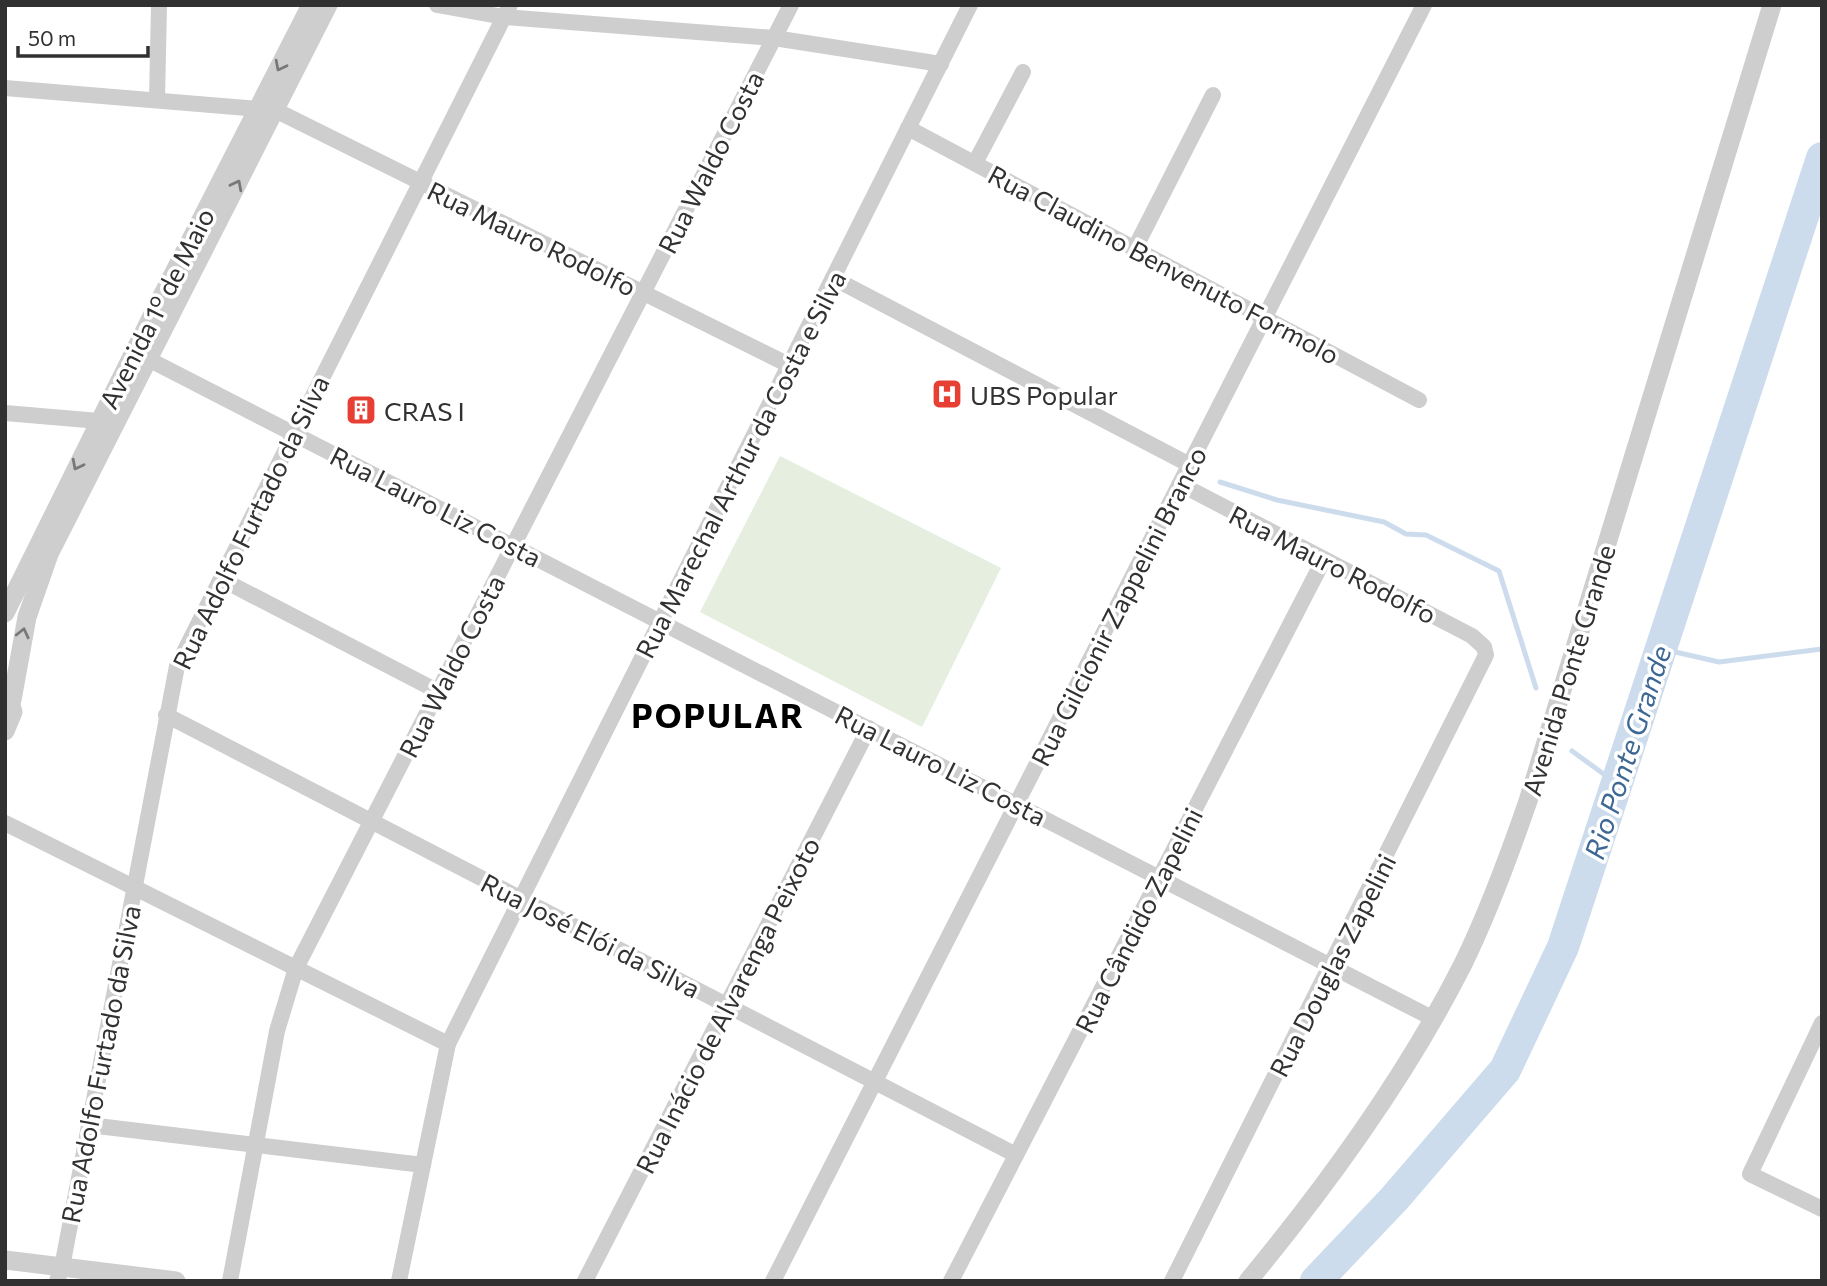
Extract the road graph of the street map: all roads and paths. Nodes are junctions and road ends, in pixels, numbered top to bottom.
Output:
1 (159, 5) edge
2 (311, 5) edge
3 (328, 5) edge
4 (437, 5) edge
5 (791, 5) edge
6 (970, 5) edge
7 (1424, 5) edge
8 (1772, 5) edge
9 (507, 11) edge
10 (774, 38) junction
11 (941, 64) junction
12 (1023, 72) dead end
13 (5, 88) edge
14 (1213, 95) dead end
15 (157, 100) junction
16 (267, 110) junction
17 (908, 128) junction
18 (975, 163) junction
19 (421, 182) junction
20 (1135, 248) junction
21 (833, 278) junction
22 (643, 293) junction
23 (1265, 318) junction
24 (148, 359) junction
25 (789, 365) junction
26 (1419, 400) dead end
27 (5, 413) edge
28 (99, 421) junction
29 (294, 433) junction
30 (1190, 465) junction
31 (1180, 484) junction
32 (513, 546) junction
33 (1324, 559) junction
34 (221, 579) junction
35 (5, 614) edge
36 (660, 621) junction
37 (1484, 647) joint
38 (439, 692) junction
39 (8, 694) edge
40 (166, 715) junction
41 (869, 728) junction
42 (5, 731) edge
43 (1016, 804) junction
44 (372, 822) junction
45 (5, 823) edge
46 (1160, 878) junction
47 (134, 887) junction
48 (521, 899) junction
49 (1332, 966) junction
50 (296, 968) junction
51 (726, 1005) junction
52 (1434, 1019) junction
53 (1822, 1023) edge
54 (448, 1044) junction
55 (874, 1082) junction
56 (89, 1125) junction
57 (255, 1145) junction
58 (1016, 1155) junction
59 (423, 1165) junction
60 (1822, 1209) edge
61 (5, 1260) edge
62 (59, 1274) edge
63 (176, 1281) edge
64 (230, 1281) edge
65 (399, 1281) edge
66 (585, 1281) edge
67 (773, 1281) edge
68 (951, 1281) edge
69 (1172, 1281) edge
70 (1248, 1281) edge

1 - 15 street
2 -> 16 street, Avenida 1º de Maio
3 - 16 street
4 - 9 street
5 - 10 street, Rua Waldo Costa
6 - 11 street, Rua Marechal Arthur da Costa e Silva
7 - 23 street, Rua Gilcionir Zappelini Branco
8 - 52 street, Avenida Ponte Grande
9 - 10 street
9 - 19 street, Rua Adolfo Furtado da Silva
10 - 11 street
10 - 22 street, Rua Waldo Costa
11 - 17 street, Rua Marechal Arthur da Costa e Silva
12 - 18 street
13 - 15 street
14 - 20 street
15 - 16 street
16 - 19 street, Rua Mauro Rodolfo
24 -> 16 street, Avenida 1º de Maio
16 - 28 street, Avenida 1º de Maio
17 - 18 street, Rua Claudino Benvenuto Formolo
17 - 21 street, Rua Marechal Arthur da Costa e Silva
18 - 20 street, Rua Claudino Benvenuto Formolo
19 - 22 street, Rua Mauro Rodolfo
19 - 29 street, Rua Adolfo Furtado da Silva
20 - 23 street, Rua Claudino Benvenuto Formolo
21 - 25 street, Rua Marechal Arthur da Costa e Silva
21 - 30 street
22 - 25 street, Rua Mauro Rodolfo
22 - 32 street, Rua Waldo Costa
23 - 26 street, Rua Claudino Benvenuto Formolo
23 - 30 street, Rua Gilcionir Zappelini Branco
24 - 29 street, Rua Lauro Liz Costa
39 -> 24 street, Avenida 1º de Maio
25 - 36 street, Rua Marechal Arthur da Costa e Silva
27 - 28 street
28 -> 35 street, Avenida 1º de Maio
29 - 32 street, Rua Lauro Liz Costa
29 - 34 street, Rua Adolfo Furtado da Silva
30 - 31 street, Rua Gilcionir Zappelini Branco
31 - 33 street, Rua Mauro Rodolfo
31 - 43 street, Rua Gilcionir Zappelini Branco
32 - 36 street, Rua Lauro Liz Costa
32 - 38 street, Rua Waldo Costa
33 - 37 street, Rua Mauro Rodolfo
33 - 46 street, Rua Cândido Zapelini
34 - 38 street
34 - 40 street, Rua Adolfo Furtado da Silva
36 - 41 street, Rua Lauro Liz Costa
36 - 48 street, Rua Marechal Arthur da Costa e Silva
37 - 49 street, Rua Douglas Zapelini
38 - 44 street, Rua Waldo Costa
39 - 42 street, Avenida 1º de Maio
40 - 44 street, Rua José Elói da Silva
40 - 47 street, Rua Adolfo Furtado da Silva
41 - 43 street, Rua Lauro Liz Costa
41 - 51 street, Rua Inácio de Alvarenga Peixoto
43 - 46 street, Rua Lauro Liz Costa
43 - 55 street, Rua Gilcionir Zappelini Branco
44 - 48 street, Rua José Elói da Silva
44 - 50 street, Rua Waldo Costa
45 - 47 street
46 - 49 street, Rua Lauro Liz Costa
46 - 58 street, Rua Cândido Zapelini
47 - 50 street
47 - 56 street, Rua Adolfo Furtado da Silva
48 - 51 street, Rua José Elói da Silva
48 - 54 street, Rua Marechal Arthur da Costa e Silva
49 - 52 street, Rua Lauro Liz Costa
49 - 69 street, Rua Douglas Zapelini
50 - 54 street
50 - 57 street, Rua Waldo Costa
51 - 55 street, Rua José Elói da Silva
51 - 66 street, Rua Inácio de Alvarenga Peixoto
52 - 70 street, Avenida Ponte Grande
53 - 60 street
54 - 59 street, Rua Marechal Arthur da Costa e Silva
55 - 58 street, Rua José Elói da Silva
55 - 67 street, Rua Gilcionir Zappelini Branco
56 - 57 street
56 - 62 street, Rua Adolfo Furtado da Silva
57 - 59 street
57 - 64 street, Rua Waldo Costa
58 - 68 street, Rua Cândido Zapelini
59 - 65 street, Rua Marechal Arthur da Costa e Silva
61 - 62 street
62 - 63 street

